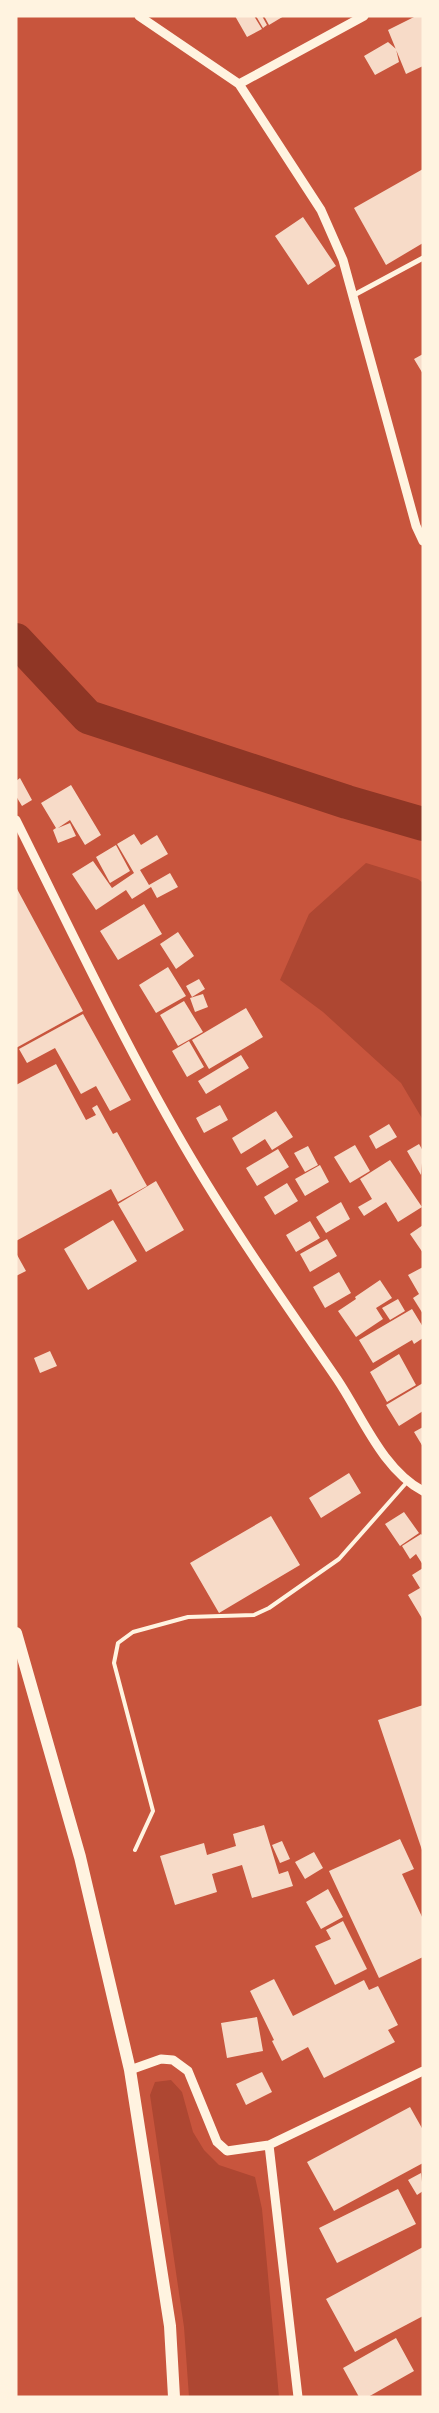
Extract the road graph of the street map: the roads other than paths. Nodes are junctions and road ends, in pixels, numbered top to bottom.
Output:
1 (139, 16) edge
2 (364, 16) edge
3 (239, 84) junction
4 (423, 258) edge
5 (354, 295) junction
6 (423, 541) edge
7 (16, 820) edge
8 (407, 1482) junction
9 (423, 1490) edge
10 (16, 1634) edge
11 (134, 1850) dead end
12 (130, 2070) junction
13 (423, 2071) edge
14 (269, 2145) junction
15 (174, 2397) edge
16 (298, 2397) edge

1 - 3 street
2 - 3 street
3 - 5 street
4 - 5 street
5 - 6 street
7 - 8 street
8 - 9 street
8 - 11 lane
10 - 12 main road
12 - 14 street
12 - 15 main road
13 - 14 street
14 - 16 street

